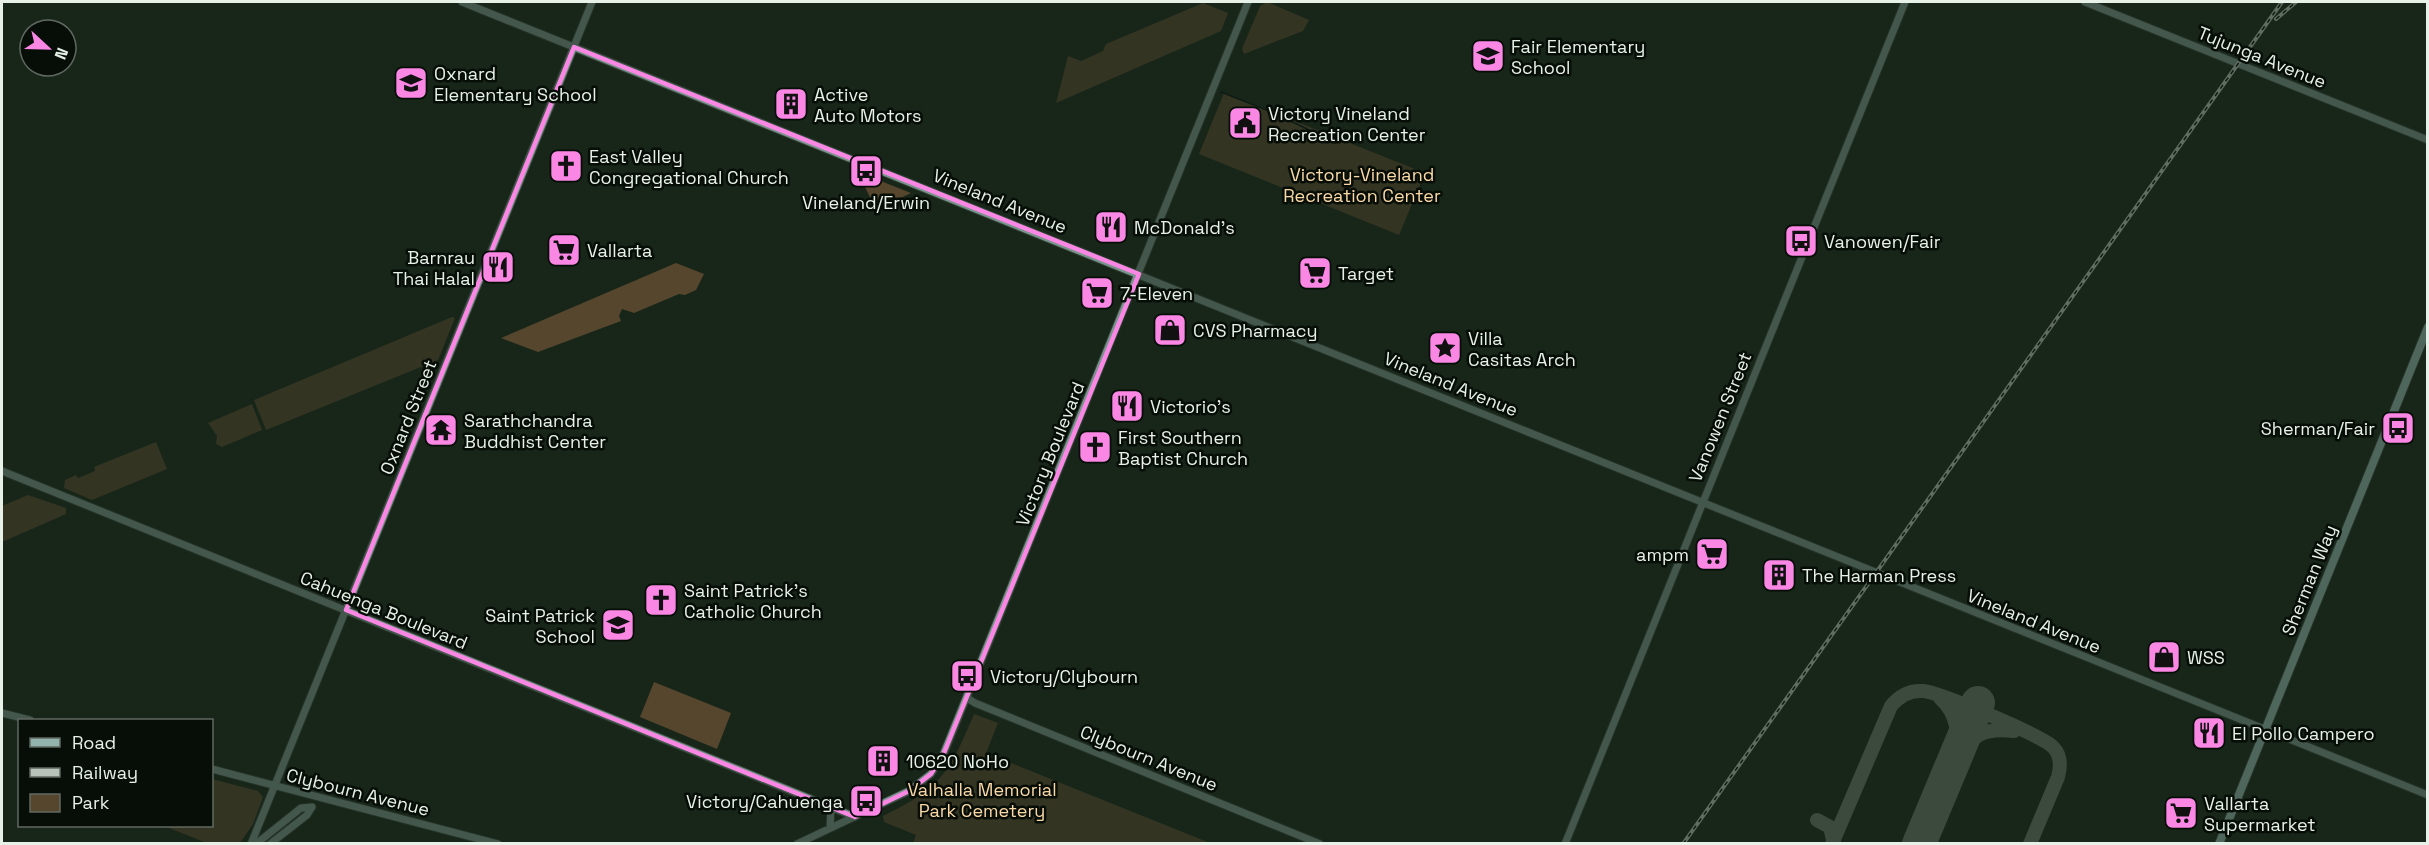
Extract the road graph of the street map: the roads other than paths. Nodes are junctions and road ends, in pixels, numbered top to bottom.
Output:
1 (462, 2) edge
2 (592, 2) edge
3 (1248, 2) edge
4 (1905, 2) edge
5 (2085, 2) edge
6 (574, 47) junction
7 (2427, 140) edge
8 (1139, 274) junction
9 (2427, 327) edge
10 (2, 471) edge
11 (1702, 502) junction
12 (346, 610) junction
13 (967, 698) junction
14 (2, 713) edge
15 (26, 719) edge
16 (2265, 730) junction
17 (213, 769) edge
18 (275, 786) junction
19 (2427, 795) edge
20 (831, 808) junction
21 (855, 817) junction
22 (830, 828) junction
23 (254, 843) edge
24 (270, 843) edge
25 (498, 843) edge
26 (797, 843) edge
27 (1320, 843) edge
28 (1565, 843) edge
29 (2219, 843) edge

1 - 6 main road, Vineland Avenue
2 - 6 main road, Oxnard Street
3 - 8 main road, Victory Boulevard
4 - 11 main road, Vanowen Street
5 - 7 main road, Tujunga Avenue
6 - 8 main road, Vineland Avenue
6 - 12 main road, Oxnard Street
8 - 11 main road, Vineland Avenue
8 - 13 main road, Victory Boulevard
9 - 16 main road, Sherman Way
10 - 12 main road, Cahuenga Boulevard
11 - 16 main road, Vineland Avenue
11 - 28 main road, Vanowen Street
12 - 18 main road, Oxnard Street
12 - 20 main road, Cahuenga Boulevard
13 - 21 main road, Victory Boulevard
13 - 27 main road, Clybourn Avenue
14 - 15 main road
16 - 19 main road, Vineland Avenue
16 - 29 main road, Sherman Way
17 - 18 main road, Clybourn Avenue
18 - 23 main road, Oxnard Street
18 - 25 main road, Clybourn Avenue
20 - 21 main road, Cahuenga Boulevard
20 - 22 main road
21 - 22 main road, Victory Boulevard
22 - 26 main road, Victory Boulevard
23 - 24 main road

